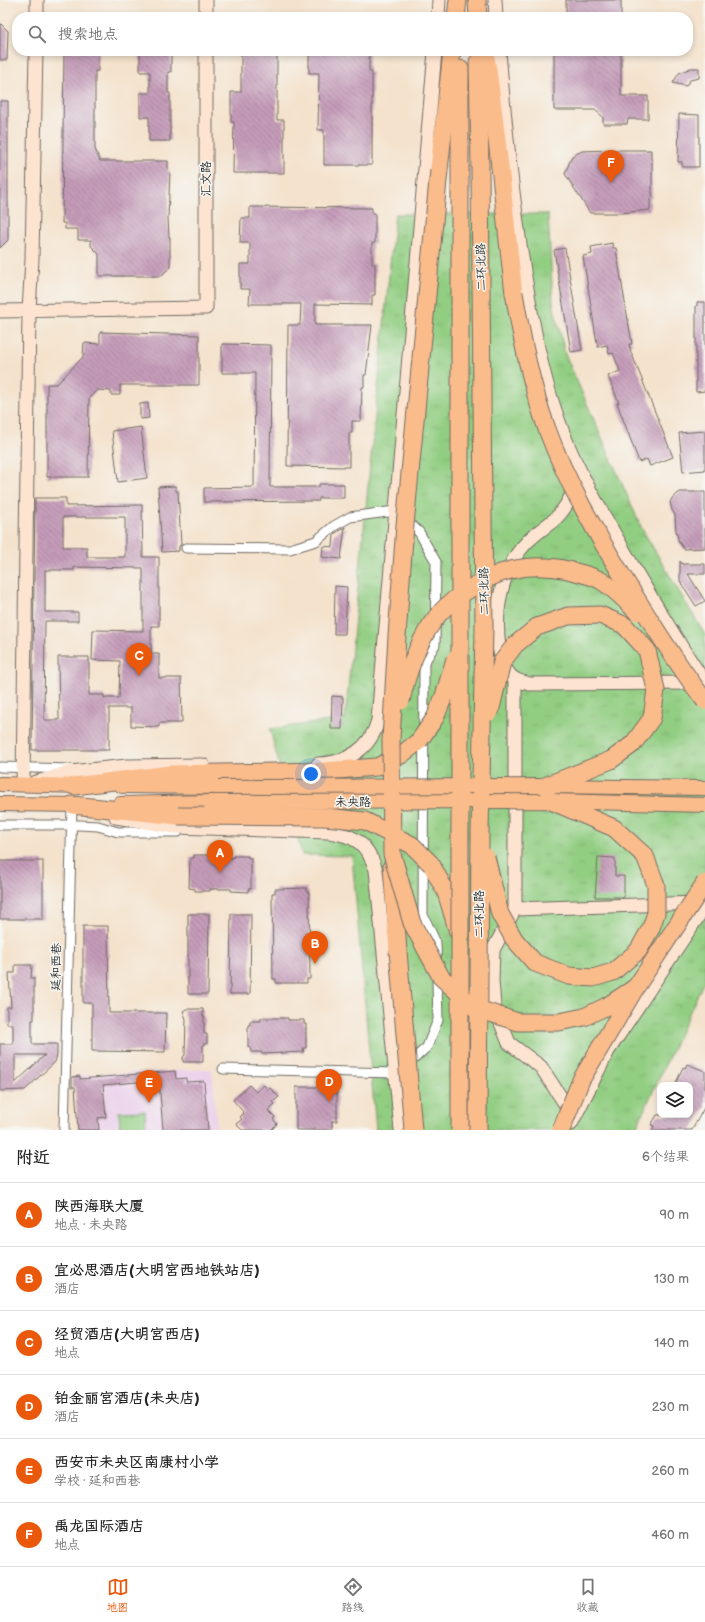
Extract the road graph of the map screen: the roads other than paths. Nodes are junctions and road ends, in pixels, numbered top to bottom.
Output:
1 (37, 0) edge
2 (206, 0) edge
3 (439, 0) edge
4 (459, 0) edge
5 (496, 0) edge
6 (37, 12) edge
7 (206, 12) edge
8 (438, 12) edge
9 (457, 12) edge
10 (459, 12) edge
11 (496, 12) edge
12 (36, 56) edge
13 (206, 56) edge
14 (435, 56) edge
15 (451, 56) edge
16 (460, 56) edge
17 (478, 56) edge
18 (486, 56) edge
19 (499, 56) edge
20 (0, 311) edge
21 (29, 311) junction
22 (581, 474) junction
23 (395, 510) junction
24 (186, 548) dead end
25 (657, 634) junction
26 (460, 642) junction
27 (515, 680) junction
28 (705, 683) edge
29 (705, 701) edge
30 (391, 740) junction
31 (483, 740) junction
32 (0, 767) edge
33 (24, 767) junction
34 (93, 770) junction
35 (0, 784) edge
36 (27, 784) junction
37 (74, 786) junction
38 (705, 788) edge
39 (548, 793) junction
40 (0, 804) edge
41 (705, 805) edge
42 (72, 807) junction
43 (0, 825) edge
44 (71, 825) junction
45 (205, 828) junction
46 (480, 833) junction
47 (392, 854) junction
48 (705, 883) edge
49 (705, 903) edge
50 (705, 906) edge
51 (515, 908) junction
52 (461, 940) junction
53 (636, 987) junction
54 (223, 1069) dead end
55 (396, 1073) junction
56 (574, 1117) junction
57 (64, 1130) edge
58 (401, 1130) edge
59 (413, 1130) edge
60 (460, 1130) edge
61 (478, 1130) edge
62 (561, 1130) edge
63 (569, 1130) edge

1 - 6 main road
2 - 7 main road
3 - 8 main road
4 - 9 highway
4 - 10 highway
5 - 11 main road
12 - 21 main road
13 - 21 main road, 汇文路
14 - 23 main road
15 - 30 highway, bridge
16 - 26 highway, 二环北路, bridge
17 - 31 highway, 二环北路, bridge
18 - 25 highway, bridge
19 - 22 main road
20 - 21 main road
21 - 33 main road
22 - 27 main road
22 - 28 main road
23 - 24 street
23 - 34 main road
23 - 55 street
25 - 29 highway, bridge
25 - 30 highway, bridge
26 - 37 highway, bridge
26 - 52 highway, 二环北路, bridge
27 - 28 main road
27 - 51 main road
30 - 47 highway, bridge
31 - 39 highway, bridge
31 - 46 highway, 二环北路, bridge
32 - 33 street
33 - 34 street
33 - 36 main road
34 - 36 main road
35 - 36 main road, 未央路
36 - 37 main road, 未央路
37 - 39 main road, 未央路, bridge
38 - 39 main road, 未央路, bridge
39 - 41 main road, 未央路, bridge
39 - 42 main road, 未央路, bridge
39 - 46 highway, bridge
40 - 42 main road, 未央路
42 - 44 street, 延和西巷
42 - 45 main road
42 - 52 highway, bridge
43 - 44 street
44 - 45 street
44 - 57 street, 延和西巷
45 - 55 main road
46 - 61 highway, 二环北路, bridge
47 - 53 highway, bridge
47 - 59 highway, bridge
48 - 53 highway, bridge
49 - 51 main road
50 - 56 main road
51 - 56 main road
52 - 60 highway, 二环北路, bridge
53 - 62 highway, bridge
54 - 55 street
55 - 58 main road
56 - 63 main road

